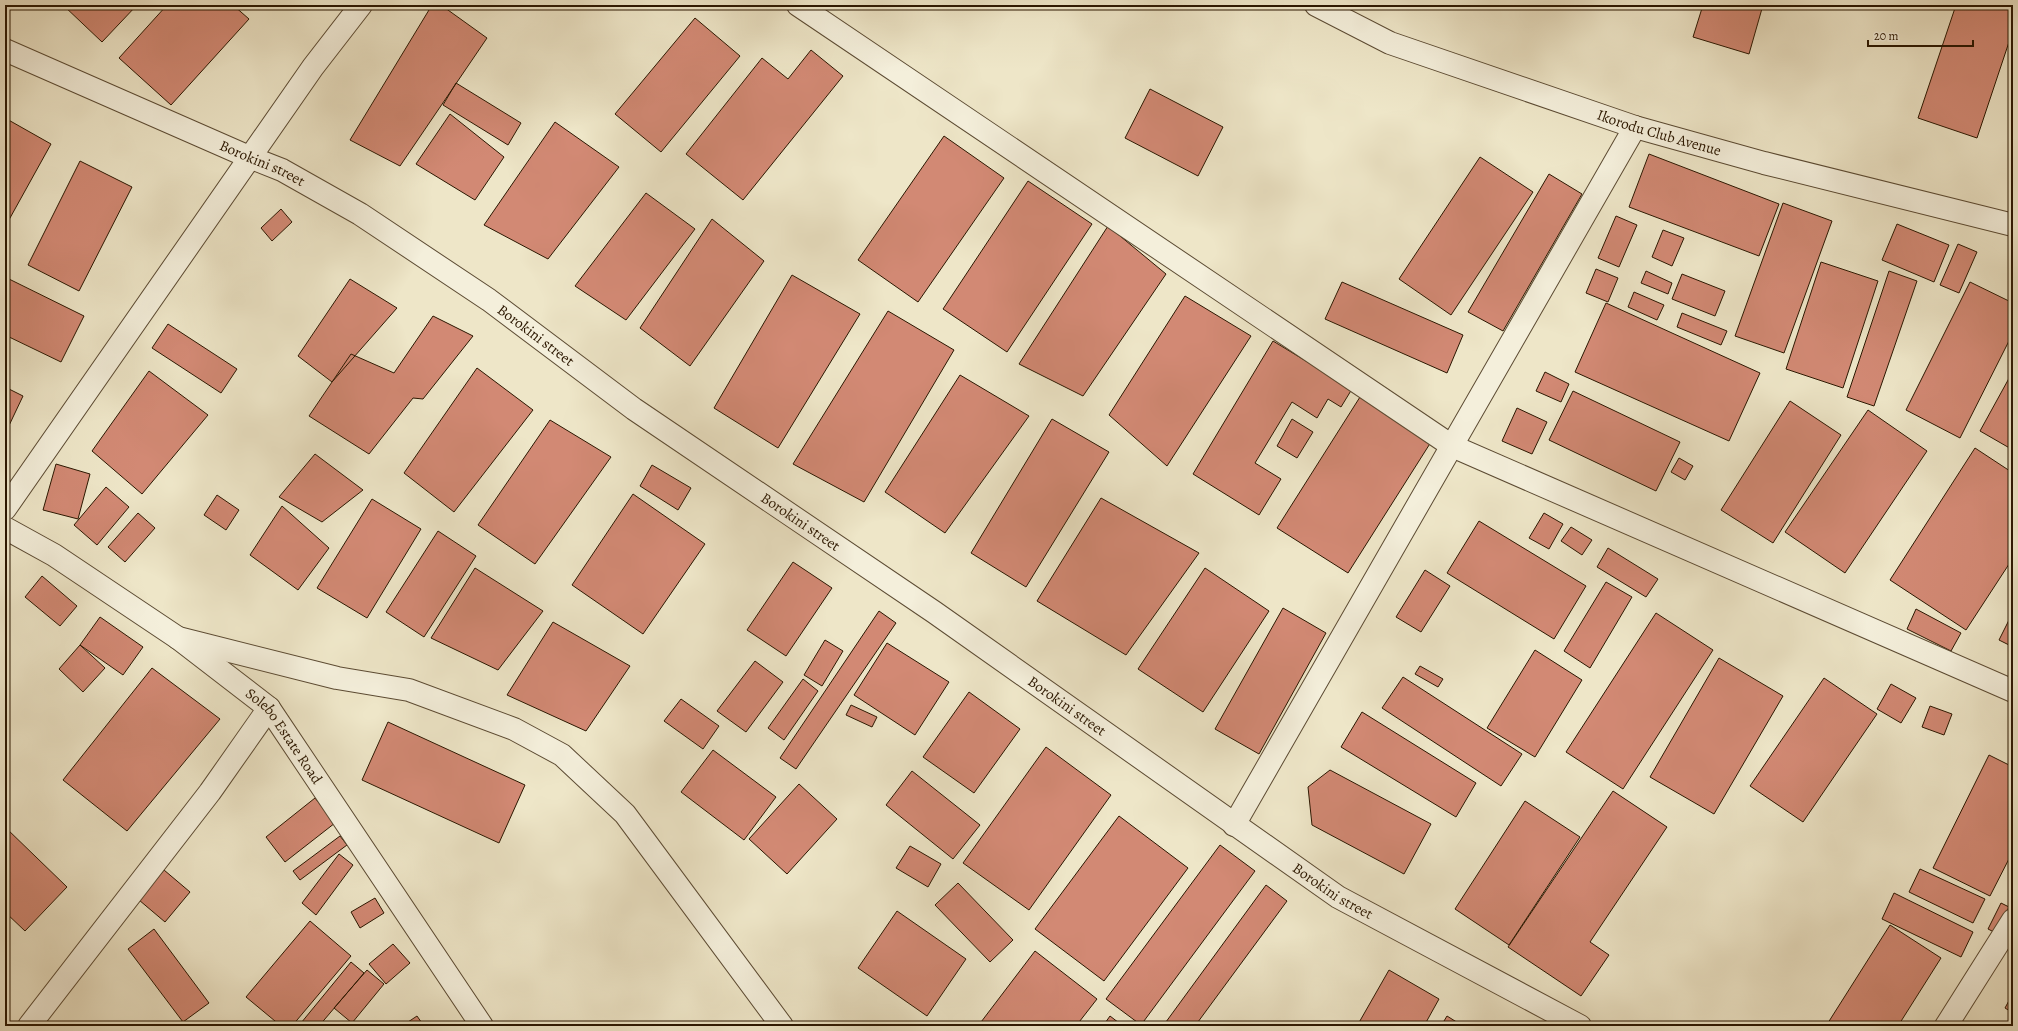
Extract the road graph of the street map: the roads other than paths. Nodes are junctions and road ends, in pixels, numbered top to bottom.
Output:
1 (361, 5) edge
2 (798, 5) edge
3 (1316, 5) edge
4 (5, 50) edge
5 (1635, 127) junction
6 (249, 157) junction
7 (2013, 225) edge
8 (1452, 446) junction
9 (5, 509) edge
10 (5, 528) edge
11 (178, 638) junction
12 (2013, 691) edge
13 (269, 708) junction
14 (1234, 825) junction
15 (2013, 920) edge
16 (29, 1026) edge
17 (482, 1026) edge
18 (782, 1026) edge
19 (1580, 1026) edge
20 (1946, 1026) edge

1 - 6 street
2 - 8 street
3 - 5 street, Ikorodu Club Avenue
4 - 6 street, Borokini street
5 - 7 street, Ikorodu Club Avenue
5 - 8 street
6 - 9 street
6 - 14 street, Borokini street
8 - 12 street
8 - 14 street
10 - 11 street, Solebo Estate Road
11 - 13 street, Solebo Estate Road
11 - 18 street
13 - 16 street
13 - 17 street, Solebo Estate Road
14 - 19 street, Borokini street
15 - 20 street

